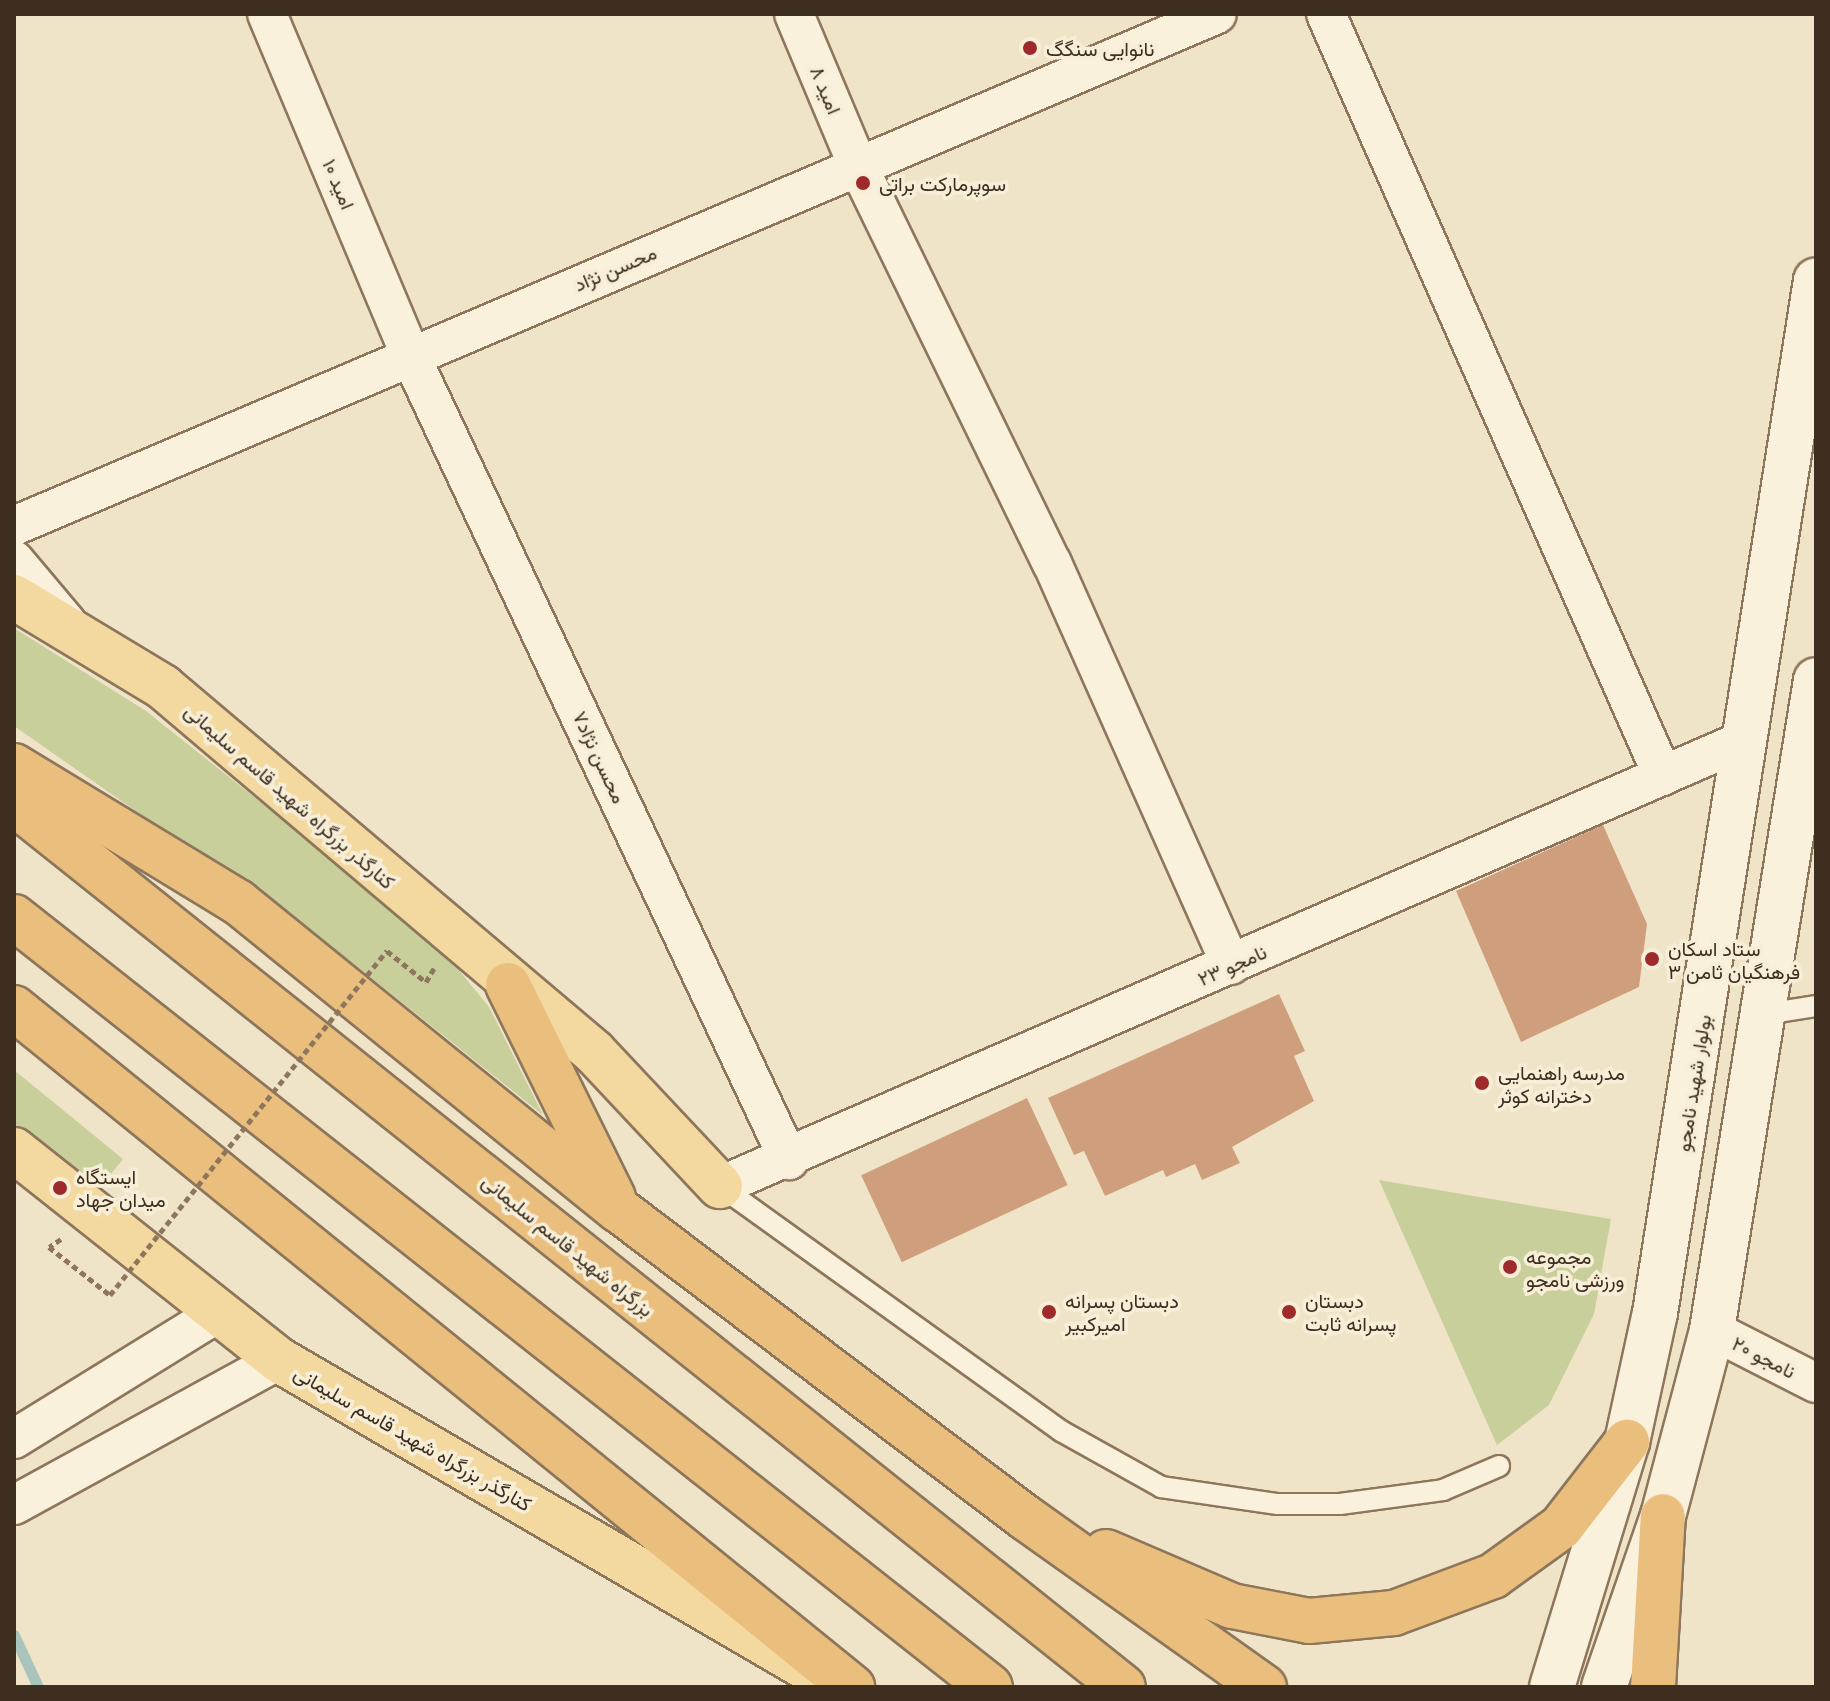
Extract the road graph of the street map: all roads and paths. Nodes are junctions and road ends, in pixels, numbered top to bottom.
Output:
1 (267, 14) edge
2 (794, 14) edge
3 (1217, 14) edge
4 (1326, 14) edge
5 (858, 166) junction
6 (1816, 280) edge
7 (410, 355) junction
8 (14, 526) edge
9 (14, 560) edge
10 (14, 597) edge
11 (67, 623) junction
12 (1816, 680) edge
13 (1742, 741) junction
14 (14, 766) edge
15 (1663, 776) junction
16 (14, 803) edge
17 (1805, 836) edge
18 (14, 917) edge
19 (1231, 965) junction
20 (426, 982) dead end
21 (508, 985) junction
22 (1816, 1006) edge
23 (14, 1008) edge
24 (1765, 1014) junction
25 (14, 1150) edge
26 (789, 1160) junction
27 (720, 1186) junction
28 (619, 1210) junction
29 (49, 1247) dead end
30 (216, 1314) junction
31 (1712, 1330) junction
32 (279, 1360) junction
33 (1816, 1383) edge
34 (14, 1439) edge
35 (1627, 1442) junction
36 (1499, 1466) dead end
37 (14, 1505) edge
38 (1663, 1516) junction
39 (1026, 1518) junction
40 (839, 1687) edge
41 (852, 1687) edge
42 (990, 1687) edge
43 (1123, 1687) edge
44 (1264, 1687) edge
45 (1552, 1687) edge
46 (1604, 1687) edge
47 (1653, 1687) edge

1 - 7 street, امید ۱۰
2 - 5 street, امید ۸
3 - 5 street, محسن نژاد
4 - 15 street
5 - 7 street, محسن نژاد
5 - 19 street, امید ۸
6 - 13 street, بولوار شهید نامجو
7 - 8 street, محسن نژاد
7 - 26 street, محسن نژاد۷
9 - 11 street
10 - 11 main road, کنارگذر بزرگراه شهید قاسم سلیمانی
11 - 21 main road, کنارگذر بزرگراه شهید قاسم سلیمانی
12 - 17 street
13 - 15 street, نامجو ۲۳
13 - 35 street, بولوار شهید نامجو
14 - 28 highway
15 - 19 street, نامجو ۲۳
16 - 43 highway, بزرگراه شهید قاسم سلیمانی
17 - 24 street
18 - 42 highway
19 - 26 street, نامجو ۲۳
20 - 29 path, bridge
21 - 27 main road, کنارگذر بزرگراه شهید قاسم سلیمانی
21 - 28 highway
22 - 24 lane
23 - 41 highway
24 - 31 street
25 - 30 main road, کنارگذر بزرگراه شهید قاسم سلیمانی
26 - 27 street, نامجو ۲۳
27 - 36 lane
28 - 39 highway
30 - 32 main road, کنارگذر بزرگراه شهید قاسم سلیمانی
30 - 34 street
31 - 33 street, نامجو ۲۰
31 - 38 street
32 - 37 street
32 - 40 main road, کنارگذر بزرگراه شهید قاسم سلیمانی
35 - 39 highway
35 - 45 street, بولوار شهید نامجو
38 - 46 street
38 - 47 highway
39 - 44 highway

